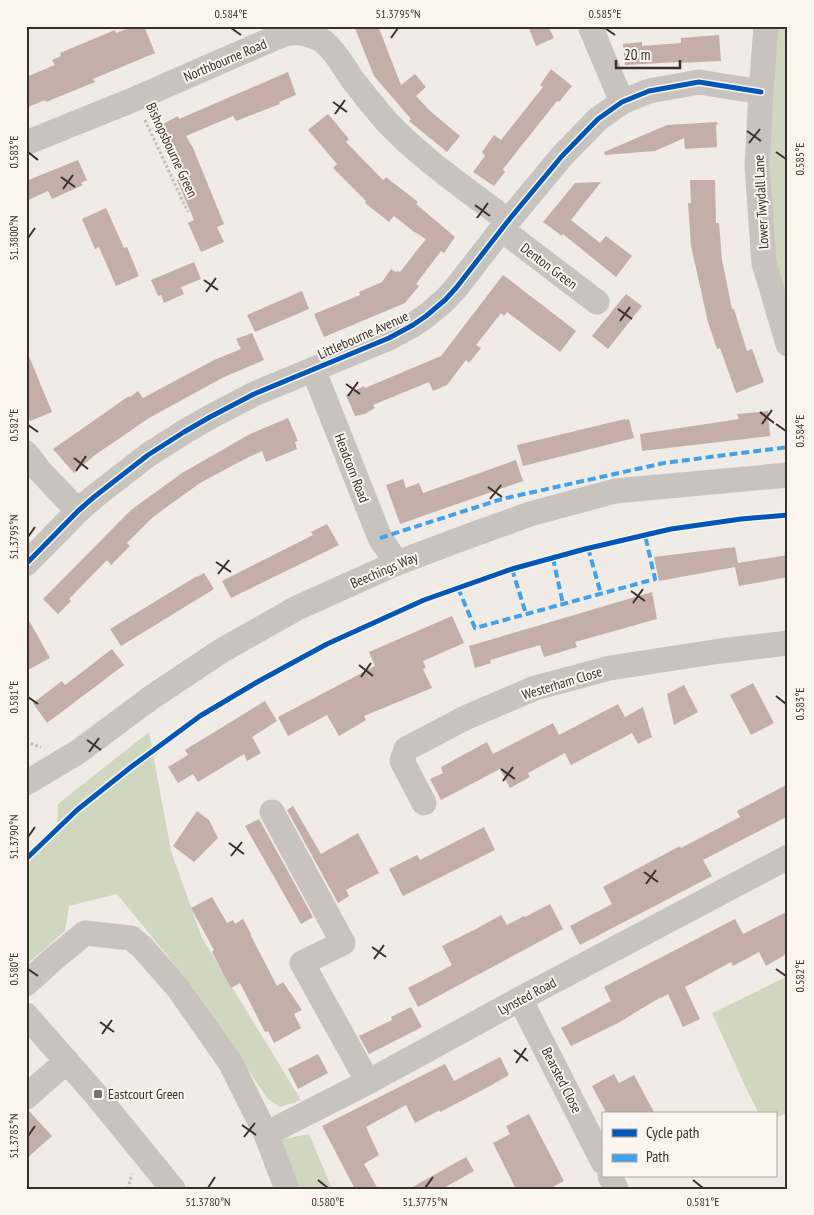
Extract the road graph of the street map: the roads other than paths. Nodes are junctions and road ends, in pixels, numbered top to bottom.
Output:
1 (590, 26) edge
2 (766, 26) edge
3 (761, 92) junction
4 (622, 102) junction
5 (26, 143) edge
6 (504, 225) junction
7 (597, 302) dead end
8 (788, 344) edge
9 (313, 369) junction
10 (26, 453) edge
11 (788, 474) edge
12 (78, 511) junction
13 (397, 563) junction
14 (26, 564) edge
15 (788, 643) edge
16 (26, 783) edge
17 (424, 803) dead end
18 (272, 812) dead end
19 (788, 857) edge
20 (26, 984) edge
21 (520, 999) junction
22 (26, 1015) edge
23 (67, 1061) junction
24 (368, 1082) junction
25 (26, 1097) edge
26 (266, 1134) junction
27 (602, 1160) edge
28 (161, 1185) edge
29 (288, 1189) edge

1 - 4 street
2 - 3 street, Lower Twydall Lane
3 - 4 street, Littlebourne Avenue
3 - 8 street, Lower Twydall Lane
4 - 6 street, Littlebourne Avenue
5 - 6 street, Northbourne Road
6 - 7 street, Denton Green
6 - 9 street, Littlebourne Avenue
9 - 12 street, Littlebourne Avenue
9 - 13 street, Headcorn Road
10 - 12 street
11 - 13 street, Beechings Way
12 - 14 street, Littlebourne Avenue
13 - 16 street, Beechings Way
15 - 17 street, Westerham Close
18 - 24 street
19 - 21 street, Lynsted Road
20 - 26 street
21 - 24 street, Lynsted Road
21 - 27 street, Bearsted Close
22 - 23 street
23 - 25 street
23 - 28 street
24 - 26 street, Lynsted Road
26 - 29 street

